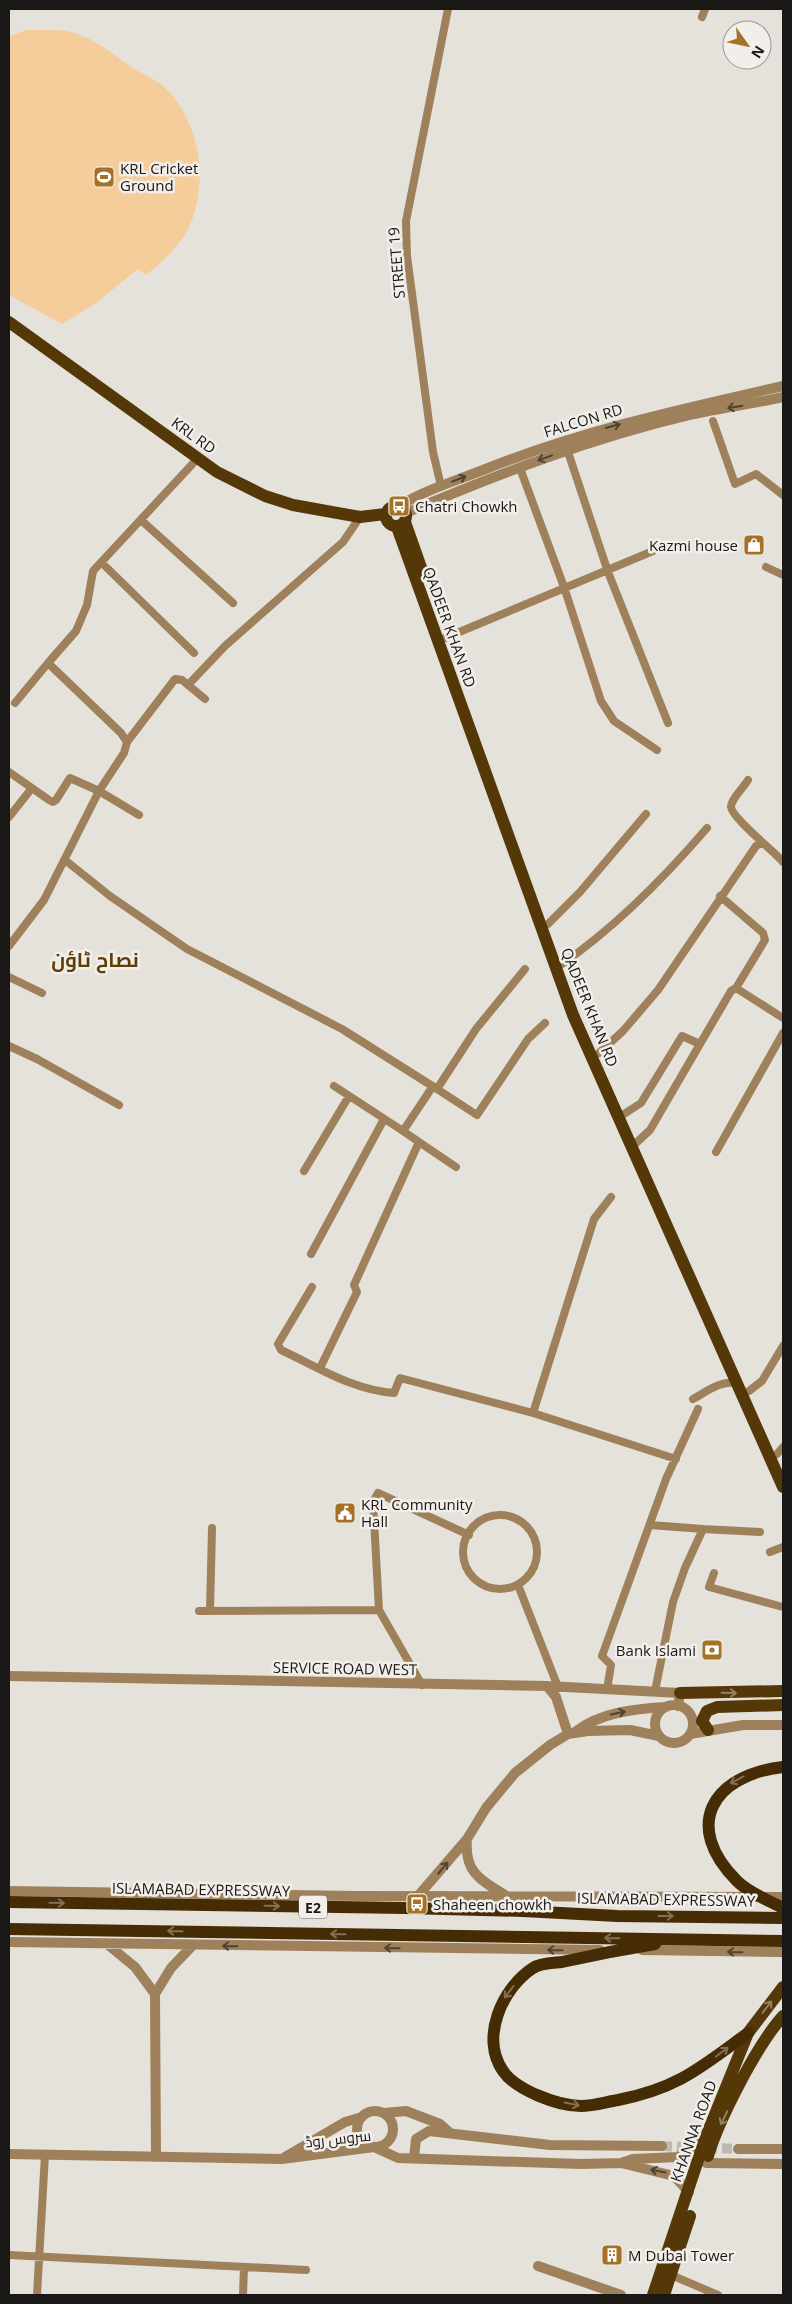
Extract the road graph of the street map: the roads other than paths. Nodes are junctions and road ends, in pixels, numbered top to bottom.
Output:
1 (448, 9) edge
2 (705, 9) edge
3 (702, 17) dead end
4 (9, 322) edge
5 (783, 386) edge
6 (783, 397) edge
7 (713, 421) dead end
8 (569, 454) dead end
9 (198, 458) junction
10 (521, 471) dead end
11 (440, 486) junction
12 (783, 495) edge
13 (360, 517) junction
14 (402, 517) junction
15 (141, 520) junction
16 (654, 551) dead end
17 (102, 562) junction
18 (766, 567) dead end
19 (608, 572) junction
20 (783, 575) edge
21 (564, 587) junction
22 (233, 603) dead end
23 (445, 638) junction
24 (194, 653) dead end
25 (48, 663) junction
26 (188, 685) junction
27 (205, 699) dead end
28 (15, 704) dead end
29 (668, 723) dead end
30 (127, 742) junction
31 (657, 750) dead end
32 (9, 772) edge
33 (748, 780) dead end
34 (32, 788) junction
35 (99, 791) junction
36 (646, 814) dead end
37 (139, 815) dead end
38 (9, 817) edge
39 (707, 828) dead end
40 (761, 843) junction
41 (65, 860) junction
42 (783, 862) edge
43 (720, 896) junction
44 (548, 924) junction
45 (9, 946) edge
46 (562, 964) junction
47 (525, 969) dead end
48 (9, 976) edge
49 (736, 988) junction
50 (42, 993) dead end
51 (783, 1018) edge
52 (545, 1023) dead end
53 (783, 1033) edge
54 (700, 1044) junction
55 (9, 1046) edge
56 (599, 1053) junction
57 (334, 1086) dead end
58 (435, 1087) junction
59 (349, 1096) junction
60 (119, 1105) dead end
61 (624, 1114) junction
62 (384, 1119) junction
63 (403, 1131) junction
64 (419, 1142) junction
65 (636, 1143) junction
66 (716, 1152) dead end
67 (456, 1166) dead end
68 (304, 1171) dead end
69 (611, 1197) dead end
70 (311, 1254) dead end
71 (312, 1287) dead end
72 (783, 1346) edge
73 (320, 1368) junction
74 (737, 1383) junction
75 (749, 1391) junction
76 (693, 1399) dead end
77 (698, 1409) dead end
78 (533, 1413) junction
79 (780, 1450) edge
80 (676, 1459) junction
81 (783, 1467) edge
82 (783, 1487) edge
83 (650, 1525) junction
84 (212, 1528) dead end
85 (703, 1529) junction
86 (760, 1532) dead end
87 (468, 1535) junction
88 (783, 1546) edge
89 (770, 1552) dead end
90 (714, 1573) dead end
91 (518, 1585) junction
92 (783, 1607) edge
93 (379, 1610) junction
94 (199, 1611) dead end
95 (210, 1611) junction
96 (9, 1676) edge
97 (422, 1685) junction
98 (554, 1690) junction
99 (607, 1690) junction
100 (655, 1691) junction
101 (783, 1691) edge
102 (679, 1699) junction
103 (783, 1705) edge
104 (666, 1707) junction
105 (783, 1724) edge
106 (569, 1730) junction
107 (708, 1730) junction
108 (690, 1734) junction
109 (658, 1736) junction
110 (783, 1767) edge
111 (467, 1839) junction
112 (9, 1891) edge
113 (418, 1896) junction
114 (506, 1896) junction
115 (762, 1896) junction
116 (783, 1896) edge
117 (9, 1902) edge
118 (783, 1908) edge
119 (783, 1918) edge
120 (9, 1928) edge
121 (685, 1939) junction
122 (783, 1941) edge
123 (9, 1942) edge
124 (107, 1944) junction
125 (192, 1946) junction
126 (621, 1950) junction
127 (783, 1952) edge
128 (783, 1987) edge
129 (155, 1994) junction
130 (783, 2016) edge
131 (748, 2033) junction
132 (384, 2113) junction
133 (362, 2116) junction
134 (450, 2133) junction
135 (704, 2139) junction
136 (374, 2146) junction
137 (662, 2146) tunnel mouth
138 (738, 2149) tunnel mouth
139 (783, 2149) edge
140 (9, 2154) edge
141 (45, 2155) junction
142 (156, 2157) junction
143 (414, 2158) junction
144 (282, 2159) junction
145 (621, 2163) junction
146 (706, 2163) junction
147 (783, 2164) edge
148 (689, 2192) junction
149 (9, 2255) edge
150 (40, 2256) junction
151 (538, 2266) dead end
152 (244, 2267) junction
153 (306, 2270) dead end
154 (671, 2275) junction
155 (37, 2295) edge
156 (243, 2295) edge
157 (621, 2295) edge
158 (653, 2295) edge
159 (664, 2295) edge
160 (718, 2295) edge

1 - 11 street, STREET 19
2 - 3 street
4 - 9 main road, KRL RD
11 -> 5 street, FALCON RD
6 -> 14 street, FALCON RD
7 - 12 street
8 - 19 street
9 - 13 main road, KRL RD
9 - 15 street
10 - 21 street
11 - 14 street, FALCON RD
13 - 14 main road, KRL RD
13 - 26 street
14 - 23 main road, QADEER KHAN RD
14 - 74 main road, QADEER KHAN RD
15 - 17 street
15 - 22 street
16 - 19 street
17 - 24 street
17 - 25 street
18 - 20 street
19 - 21 street
19 - 29 street
21 - 23 street
21 - 31 street
23 - 44 main road, QADEER KHAN RD
25 - 28 street
25 - 30 street
26 - 27 street
26 - 30 street
30 - 35 street
32 - 34 street
33 - 40 street
34 - 35 street
34 - 38 street
35 - 37 street
35 - 41 street
36 - 44 street
39 - 46 street
40 - 42 street
40 - 43 street
41 - 45 street
41 - 58 street
43 - 49 street
43 - 56 street
44 - 46 main road, QADEER KHAN RD
46 - 56 main road, QADEER KHAN RD
47 - 58 street
48 - 50 street
49 - 51 street
49 - 54 street
52 - 58 street
53 - 66 street
54 - 61 street
54 - 65 street
55 - 60 street
56 - 61 main road, QADEER KHAN RD
57 - 59 street
58 - 63 street
59 - 62 street
59 - 68 street
61 - 65 main road, QADEER KHAN RD
62 - 63 street
62 - 70 street
63 - 64 street
64 - 67 street
64 - 73 street
65 - 75 main road, QADEER KHAN RD
69 - 78 street
71 - 73 street
72 - 75 street
73 - 78 street
74 - 76 street
74 - 82 main road, QADEER KHAN RD
75 - 79 main road, QADEER KHAN RD
77 - 80 street
78 - 80 street
79 - 81 main road, QADEER KHAN RD
80 - 83 street
83 - 85 street
83 - 99 street
84 - 95 street
85 - 86 street
85 - 100 street
87 - 91 street
87 - 91 street
87 - 93 street
88 - 89 street
90 - 92 street
91 - 98 street
93 - 95 street
93 - 97 street
94 - 95 street
96 - 97 street, SERVICE ROAD WEST
97 - 98 street, SERVICE ROAD WEST
98 - 99 street, SERVICE ROAD WEST
98 - 106 street
99 - 100 street, SERVICE ROAD WEST
100 - 102 street, SERVICE ROAD WEST
102 -> 101 main road
102 - 104 street
102 - 108 street
103 - 107 main road
106 -> 104 street
104 - 109 street
105 - 107 street
106 - 109 street
106 - 111 street
107 - 108 street
108 - 109 street
110 -> 115 highway
113 -> 111 street
111 - 114 street
112 - 113 street
113 - 114 street
114 - 115 street
115 - 116 street
115 - 118 highway
117 -> 119 highway, ISLAMABAD EXPRESSWAY / E2
121 -> 120 highway, E2
121 - 122 highway, E2
121 - 126 highway
123 - 124 street
124 - 125 street
124 - 129 street
126 -> 125 street
125 - 129 street
127 -> 126 street
126 -> 131 highway
131 -> 128 main road, KHANNA ROAD
129 - 142 street
130 -> 146 main road
131 - 135 main road, KHANNA ROAD
132 - 133 street
132 - 134 street
132 - 136 street
133 - 136 street
133 - 144 street
134 - 137 street
134 - 143 street
135 - 145 street
135 - 148 main road, KHANNA ROAD
136 - 143 street, سروس روڈ
136 - 144 street, سروس روڈ
138 - 139 street
140 - 141 street, سروس روڈ
141 - 142 street, سروس روڈ
141 - 150 street
142 - 144 street, سروس روڈ
143 - 145 street, سروس روڈ
148 -> 145 street, سروس روڈ
146 - 147 street
146 - 154 main road
148 - 158 main road, KHANNA ROAD
149 - 150 street
150 - 152 street
150 - 155 street
151 - 157 street
152 - 153 street
152 - 156 street
154 - 159 main road
154 - 160 street

